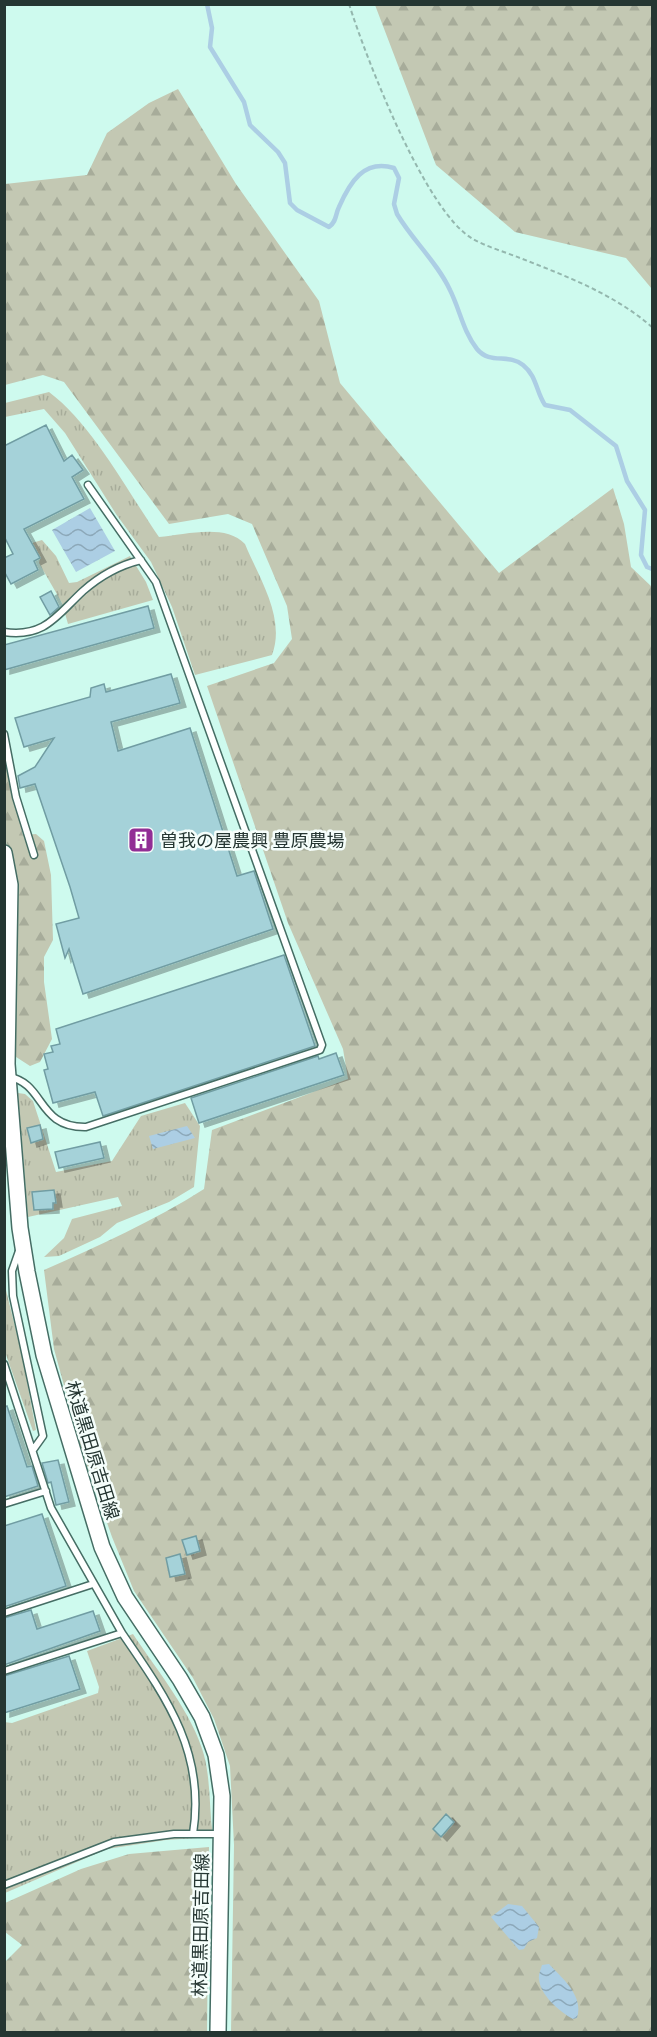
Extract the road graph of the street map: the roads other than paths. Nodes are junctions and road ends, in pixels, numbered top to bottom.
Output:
1 (88, 485) dead end
2 (141, 560) junction
3 (4, 632) edge
4 (4, 734) edge
5 (4, 852) edge
6 (34, 855) dead end
7 (8, 1077) junction
8 (22, 1242) junction
9 (4, 1364) edge
10 (33, 1450) junction
11 (46, 1491) junction
12 (4, 1504) edge
13 (93, 1584) junction
14 (4, 1613) edge
15 (122, 1633) junction
16 (4, 1671) edge
17 (193, 1834) junction
18 (222, 1834) junction
19 (4, 1884) edge
20 (218, 2032) edge

1 - 2 lane
2 - 3 lane
2 - 7 lane
4 - 6 lane
5 - 7 street, 林道黒田原吉田線
7 - 8 street, 林道黒田原吉田線
8 - 10 lane
8 - 18 street, 林道黒田原吉田線
9 - 10 lane
10 - 11 lane
11 - 12 lane
11 - 13 lane
13 - 14 lane
13 - 15 lane
15 - 16 lane
15 - 17 lane
17 - 18 lane
17 - 19 lane
18 - 20 street, 林道黒田原吉田線

